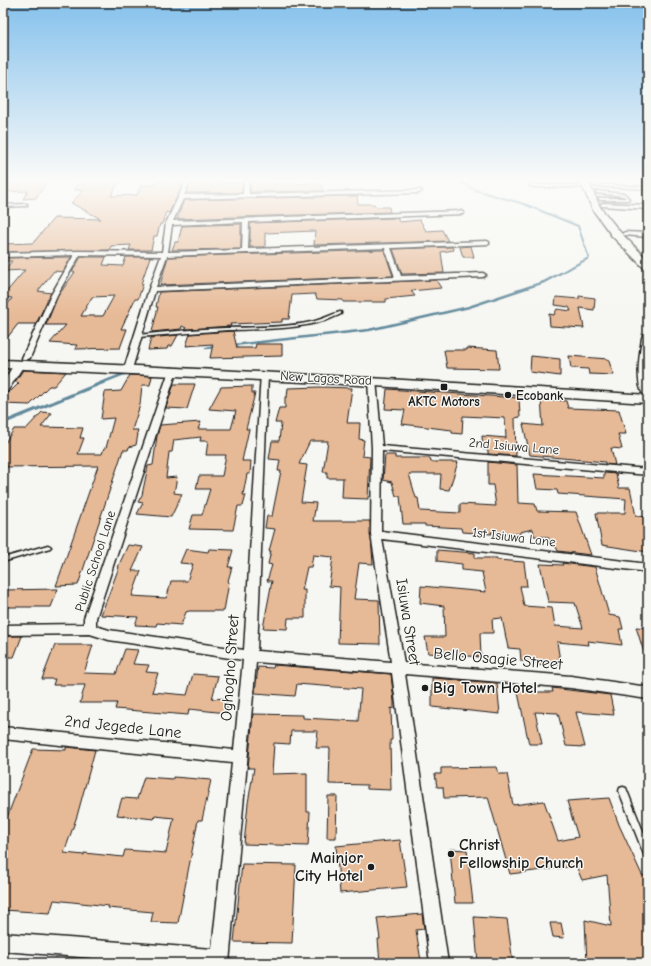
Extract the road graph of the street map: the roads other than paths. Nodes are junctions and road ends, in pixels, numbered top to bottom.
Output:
1 (169, 226) edge
2 (246, 226) edge
3 (610, 226) edge
4 (619, 226) edge
5 (625, 234) junction
6 (648, 235) edge
7 (487, 243) dead end
8 (387, 246) junction
9 (245, 251) junction
10 (78, 253) junction
11 (165, 254) junction
12 (3, 255) edge
13 (648, 257) edge
14 (648, 266) edge
15 (483, 275) dead end
16 (399, 279) junction
17 (152, 289) junction
18 (340, 314) dead end
19 (138, 336) junction
20 (648, 338) edge
21 (3, 357) edge
22 (22, 361) junction
23 (3, 364) edge
24 (129, 366) junction
25 (173, 370) junction
26 (264, 375) junction
27 (372, 380) junction
28 (3, 390) edge
29 (648, 391) edge
30 (648, 399) edge
31 (377, 448) junction
32 (648, 472) edge
33 (376, 534) junction
34 (48, 547) dead end
35 (3, 560) edge
36 (648, 568) edge
37 (90, 629) junction
38 (3, 630) edge
39 (250, 656) junction
40 (398, 668) junction
41 (648, 693) edge
42 (3, 733) edge
43 (240, 757) junction
44 (623, 791) dead end
45 (648, 854) edge
46 (3, 942) edge
47 (220, 961) edge
48 (440, 963) edge

1 - 11 street
2 - 9 street
3 - 14 highway
4 - 5 highway
5 - 6 street
5 - 13 highway
7 - 8 street
8 - 9 street
8 - 16 street
9 - 11 street
10 - 11 street
10 - 12 street
10 - 22 street
11 - 17 street
15 - 16 street
16 - 17 street
17 - 19 street
18 - 19 lane
19 - 24 street
20 - 29 highway
21 - 22 main road, New Lagos Road
22 - 23 main road, New Lagos Road
22 - 24 main road, New Lagos Road
22 - 28 street
24 - 25 main road, New Lagos Road
24 - 29 main road, New Lagos Road
25 - 26 main road, New Lagos Road
25 - 37 street, Public School Lane
26 - 27 main road, New Lagos Road
26 - 39 street, Oghogho Street
27 - 30 main road, New Lagos Road
27 - 31 street, Isiuwa Street
31 - 32 street, 2nd Isiuwa Lane
31 - 33 street, Isiuwa Street
33 - 36 street, 1st Isiuwa Lane
33 - 40 street, Isiuwa Street
34 - 35 lane
37 - 38 street
37 - 39 street, Public School Lane
39 - 40 street, Bello Osagie Street
39 - 43 street, Oghogho Street
40 - 41 street, Bello Osagie Street
40 - 48 street, Isiuwa Street
42 - 43 street, 2nd Jegede Lane
43 - 47 street, Oghogho Street
44 - 45 lane
46 - 47 street

